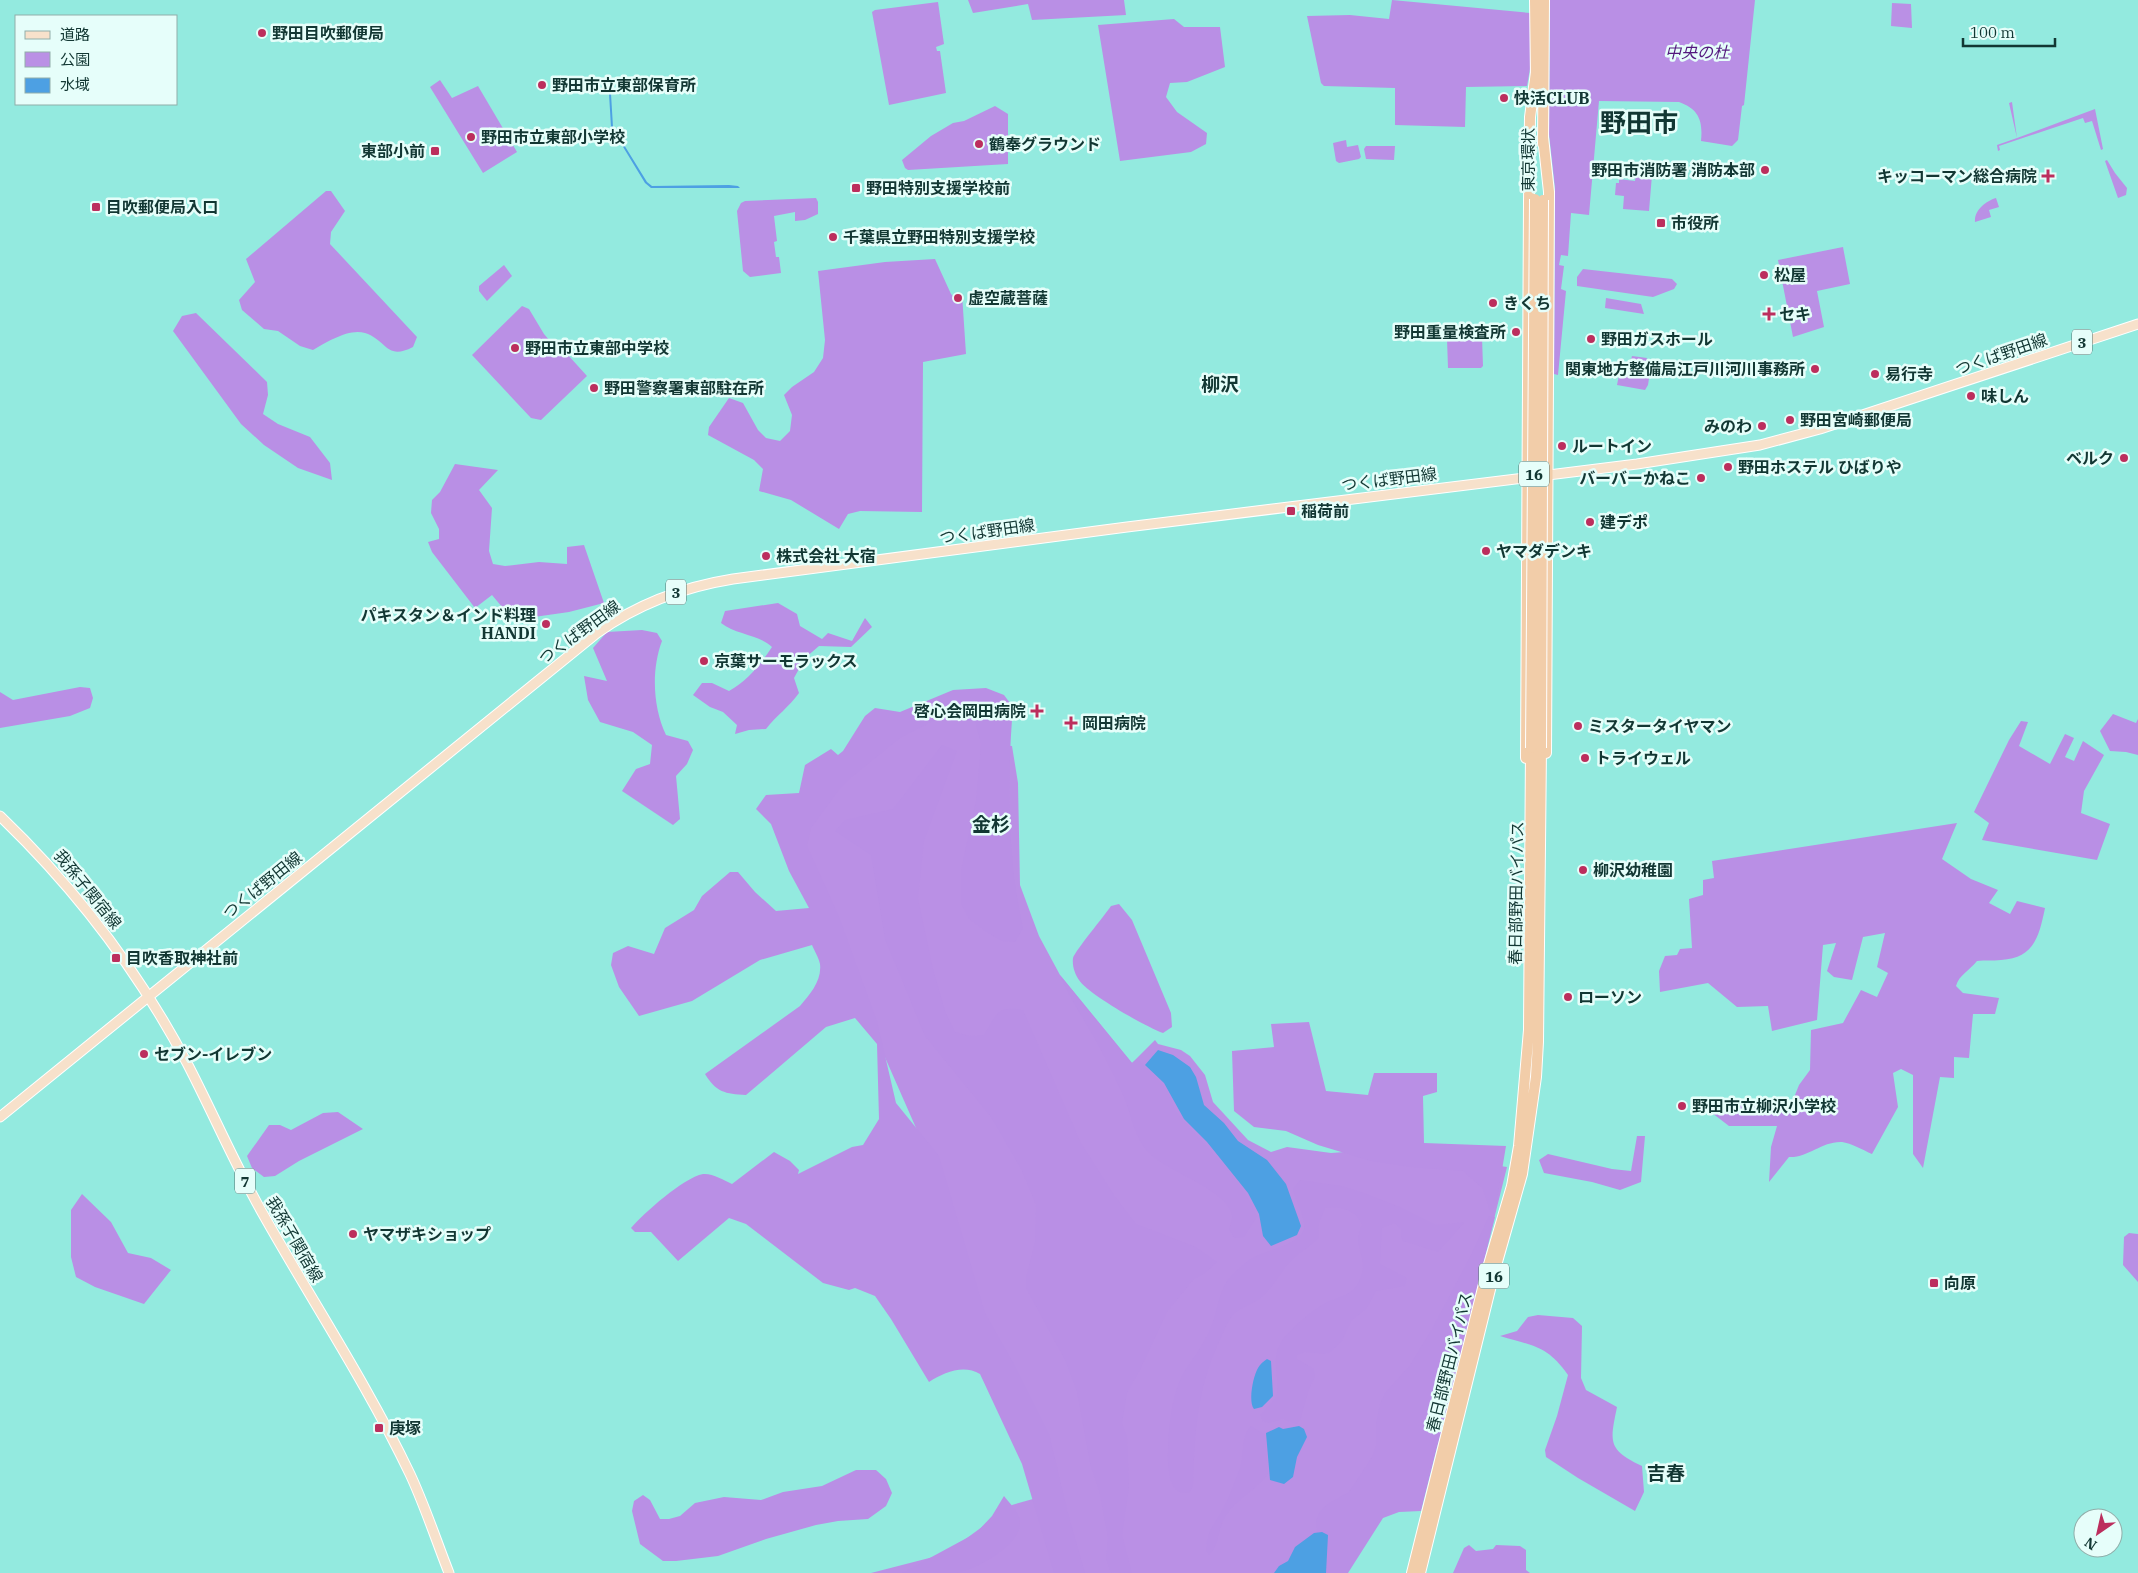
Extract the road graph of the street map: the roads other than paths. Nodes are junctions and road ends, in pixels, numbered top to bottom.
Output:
1 (1536, 0) edge
2 (1544, 0) edge
3 (1536, 72) junction
4 (1543, 137) junction
5 (1539, 200) junction
6 (2138, 324) edge
7 (1548, 475) junction
8 (1526, 478) junction
9 (1536, 748) junction
10 (1531, 792) junction
11 (0, 816) edge
12 (1542, 816) junction
13 (148, 995) junction
14 (0, 1117) edge
15 (449, 1573) edge
16 (1412, 1573) edge
17 (1420, 1573) edge

1 - 3 highway, 東京環状 / 16
2 - 4 highway, 東京環状 / 16
3 - 5 highway, 東京環状 / 16
3 - 8 highway, 16
4 - 5 highway, 東京環状 / 16
4 - 7 highway, 16
5 - 9 highway, 春日部野田バイパス / 16, bridge
6 - 7 main road, つくば野田線 / 3
7 - 8 main road, つくば野田線 / 3
7 - 12 highway, 16
8 - 10 highway, 16
8 - 13 main road, つくば野田線 / 3
9 - 10 highway, 春日部野田バイパス / 16
9 - 12 highway, 春日部野田バイパス / 16
10 - 16 highway, 春日部野田バイパス / 16
11 - 13 main road, 我孫子関宿線 / 7
12 - 17 highway, 春日部野田バイパス / 16
13 - 14 main road, つくば野田線 / 3
13 - 15 main road, 我孫子関宿線 / 7

